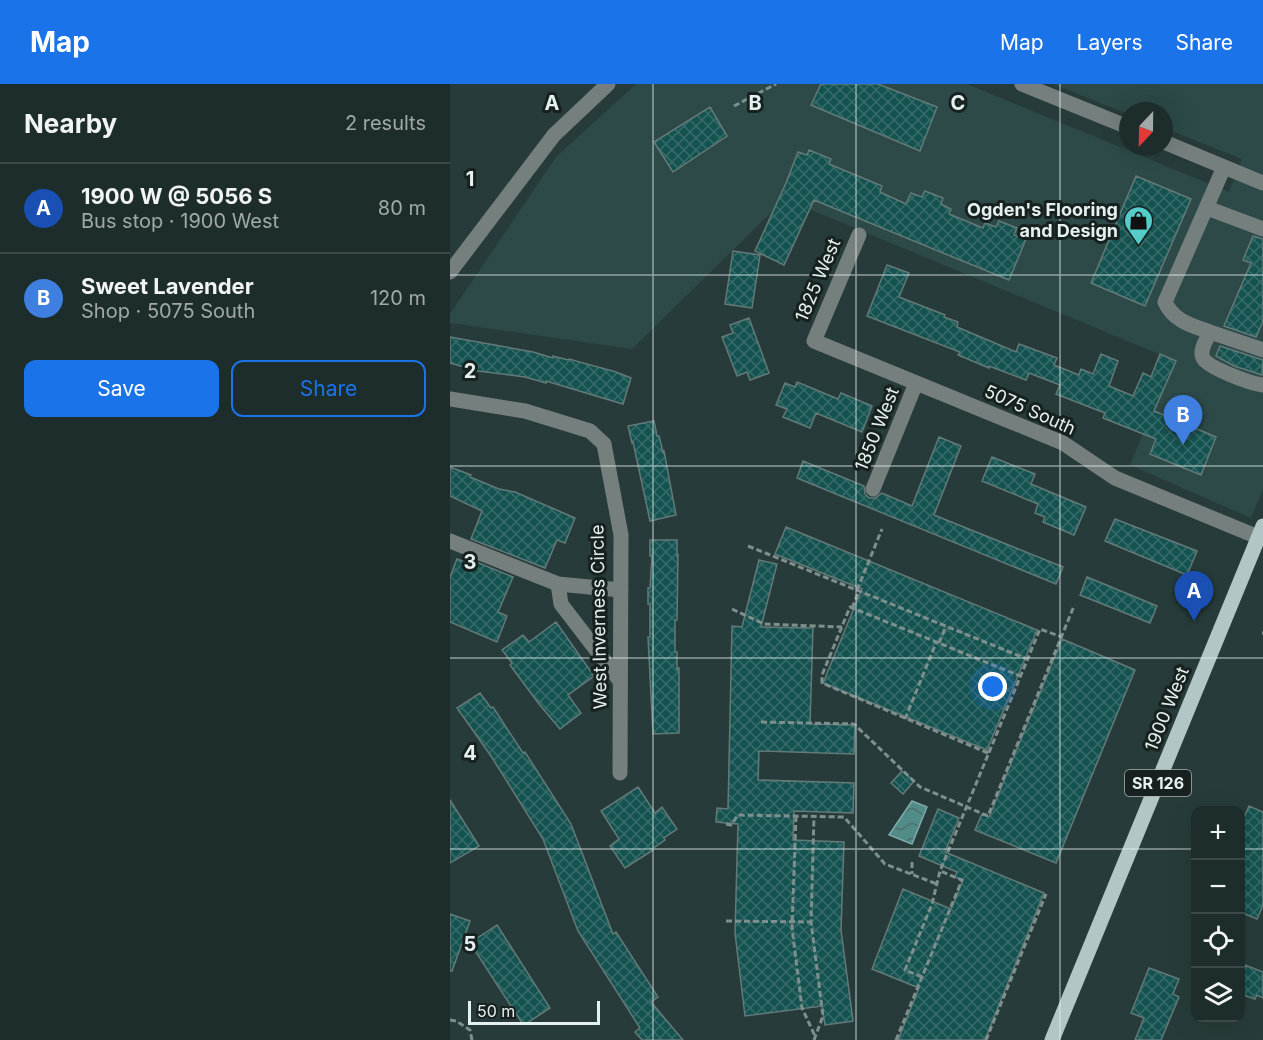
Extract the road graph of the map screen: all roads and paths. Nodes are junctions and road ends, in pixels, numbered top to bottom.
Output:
1 (608, 84) edge
2 (776, 84) edge
3 (1022, 84) edge
4 (734, 106) dead end
5 (1119, 123) edge
6 (1173, 146) edge
7 (1224, 167) junction
8 (1263, 183) edge
9 (1208, 208) junction
10 (1263, 229) edge
11 (859, 235) dead end
12 (450, 272) edge
13 (1210, 332) junction
14 (814, 341) joint
15 (1263, 350) edge
16 (916, 383) junction
17 (1263, 386) edge
18 (450, 399) edge
19 (873, 489) dead end
20 (882, 529) dead end
21 (1261, 532) edge
22 (450, 541) edge
23 (748, 546) dead end
24 (558, 584) junction
25 (621, 590) junction
26 (858, 590) junction
27 (1074, 606) dead end
28 (852, 608) junction
29 (732, 609) dead end
30 (946, 626) junction
31 (842, 627) junction
32 (1062, 637) junction
33 (938, 642) junction
34 (1027, 659) junction
35 (1020, 676) junction
36 (620, 681) junction
37 (905, 719) junction
38 (761, 722) dead end
39 (988, 753) junction
40 (620, 773) dead end
41 (966, 807) junction
42 (796, 815) junction
43 (814, 816) junction
44 (726, 824) dead end
45 (912, 862) dead end
46 (940, 871) junction
47 (912, 874) junction
48 (937, 884) junction
49 (1046, 894) dead end
50 (726, 921) dead end
51 (792, 922) junction
52 (811, 922) junction
53 (922, 977) junction
54 (450, 1020) edge
55 (814, 1038) edge
56 (472, 1040) edge
57 (896, 1040) edge
58 (986, 1040) edge
59 (1052, 1040) edge

1 - 12 street
2 - 4 path
3 - 5 street
6 - 7 street
7 - 8 street
7 - 9 street
9 - 10 street
9 - 13 street
11 - 14 street, 1825 West
13 - 15 street
13 - 17 street
14 - 16 street, 5075 South
16 - 19 street, 1850 West
16 - 21 street, 5075 South
18 - 25 street, West Inverness Circle
20 - 26 path
21 - 59 main road, 1900 West / SR 126
22 - 24 street
23 - 26 path
24 - 25 street
24 - 36 street
25 - 36 street, West Inverness Circle
26 - 28 path
26 - 30 path
27 - 32 path
28 - 31 path
28 - 33 path
29 - 31 path
30 - 33 path
30 - 34 path
31 - 37 path
32 - 34 path
32 - 41 path
33 - 35 path
33 - 37 path
34 - 35 path
35 - 39 path
36 - 40 street, West Inverness Circle
37 - 39 path
38 - 41 path
39 - 41 path
41 - 46 path
42 - 43 path
42 - 44 path
42 - 51 path
43 - 47 path
43 - 52 path
45 - 47 path
46 - 48 path
46 - 53 path
47 - 48 path
48 - 53 path
49 - 58 path
50 - 51 path
51 - 52 path
51 - 55 path
52 - 55 path
53 - 57 path
54 - 56 path

